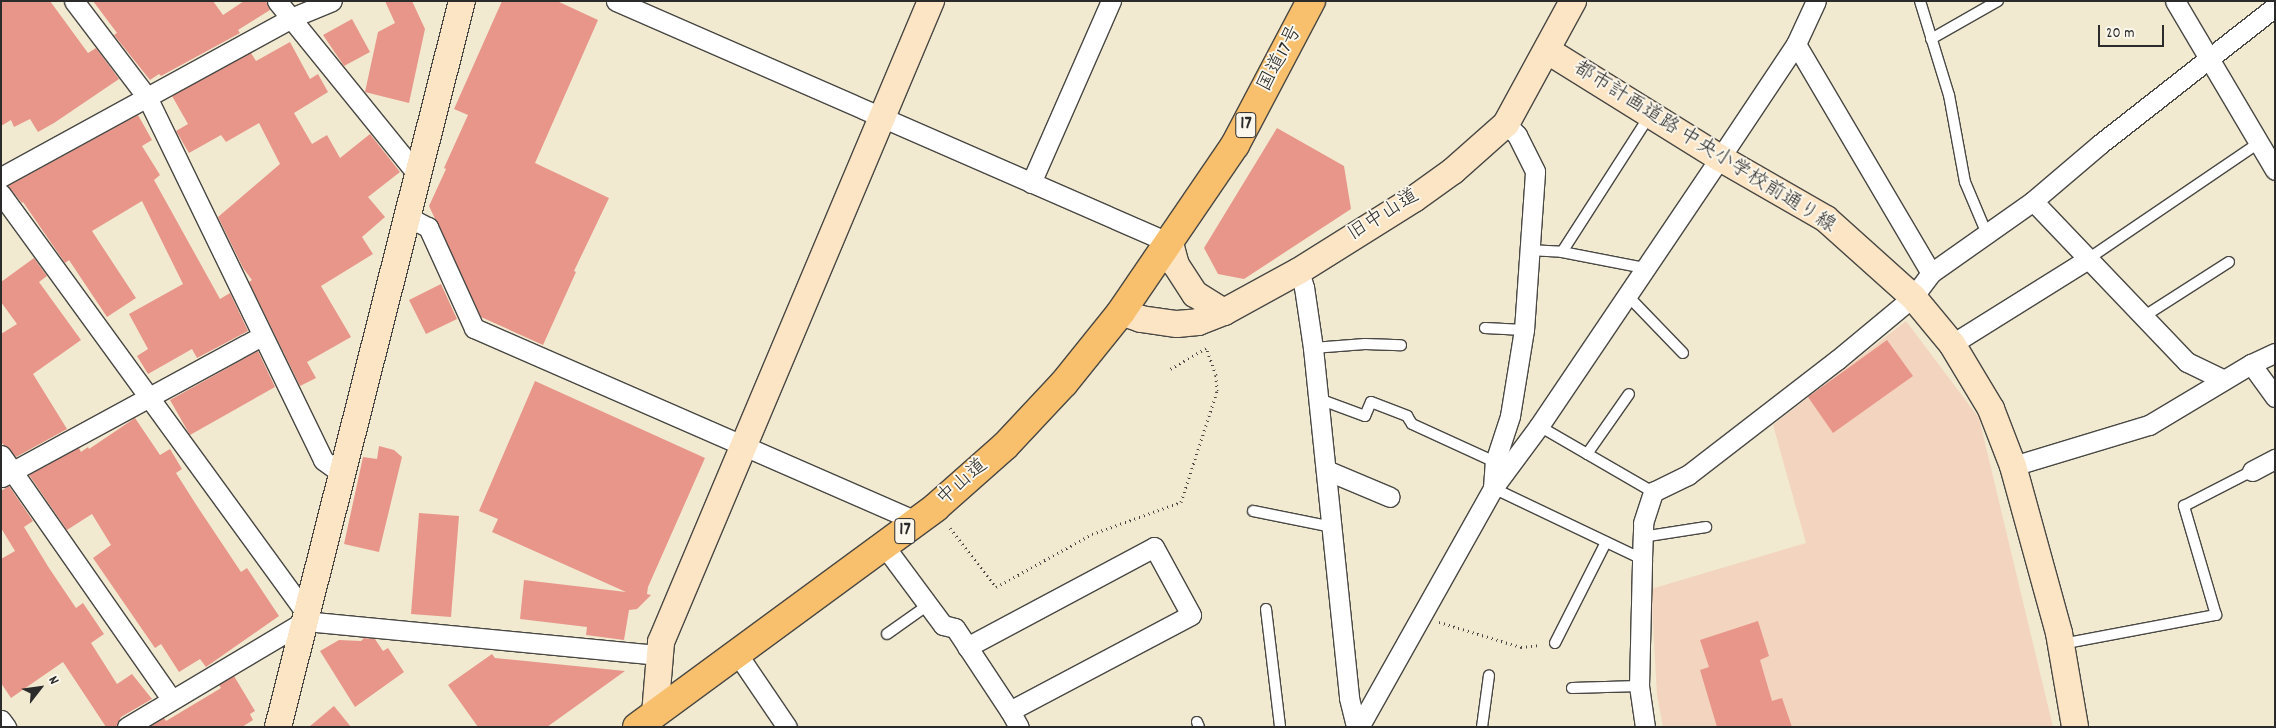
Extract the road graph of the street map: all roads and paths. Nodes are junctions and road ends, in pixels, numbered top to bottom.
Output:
1 (74, 1) edge
2 (277, 1) edge
3 (332, 1) edge
4 (462, 1) edge
5 (616, 1) edge
6 (931, 1) edge
7 (1111, 1) edge
8 (1311, 1) edge
9 (1574, 1) edge
10 (1816, 1) edge
11 (1920, 1) edge
12 (1998, 1) edge
13 (2175, 1) edge
14 (2275, 7) edge
15 (291, 18) junction
16 (1932, 40) junction
17 (1796, 44) junction
18 (1548, 51) junction
19 (2210, 58) junction
20 (147, 97) junction
21 (1650, 114) junction
22 (882, 117) junction
23 (1506, 124) junction
24 (2259, 143) junction
25 (1720, 158) junction
26 (2275, 170) edge
27 (418, 175) junction
28 (1, 177) edge
29 (1031, 183) junction
30 (1, 194) edge
31 (2033, 201) junction
32 (406, 216) junction
33 (1987, 234) junction
34 (1170, 243) junction
35 (1528, 250) junction
36 (1562, 252) junction
37 (2088, 260) junction
38 (2229, 262) dead end
39 (1644, 268) junction
40 (1299, 271) junction
41 (1931, 273) junction
42 (1626, 294) junction
43 (1913, 297) junction
44 (1121, 312) junction
45 (1224, 312) junction
46 (2144, 317) junction
47 (1485, 328) dead end
48 (1524, 330) junction
49 (262, 336) junction
50 (1952, 344) junction
51 (1401, 346) dead end
52 (1313, 348) junction
53 (1683, 353) dead end
54 (2275, 353) edge
55 (2251, 364) junction
56 (1170, 369) dead end
57 (2224, 380) junction
58 (1628, 394) dead end
59 (2275, 397) edge
60 (150, 398) junction
61 (1318, 399) junction
62 (1539, 426) junction
63 (745, 446) junction
64 (1587, 454) junction
65 (1, 455) edge
66 (2275, 459) edge
67 (1495, 462) junction
68 (2013, 466) junction
69 (1326, 470) junction
70 (2252, 471) joint
71 (342, 474) junction
72 (7, 475) edge
73 (1493, 488) junction
74 (1653, 492) junction
75 (1390, 497) dead end
76 (1252, 511) dead end
77 (917, 522) junction
78 (1706, 526) dead end
79 (1332, 527) junction
80 (950, 528) dead end
81 (1642, 537) junction
82 (1606, 542) junction
83 (884, 547) junction
84 (1642, 559) junction
85 (928, 605) junction
86 (1266, 609) dead end
87 (1420, 616) junction
88 (306, 617) junction
89 (887, 634) dead end
90 (1555, 643) joint
91 (2061, 644) junction
92 (967, 647) junction
93 (738, 655) junction
94 (660, 656) junction
95 (1489, 675) dead end
96 (1639, 686) junction
97 (1572, 688) dead end
98 (171, 699) junction
99 (1014, 719) edge
100 (1, 720) edge
101 (646, 720) edge
102 (6, 727) edge
103 (127, 727) edge
104 (278, 727) edge
105 (787, 727) edge
106 (1280, 727) edge
107 (1358, 727) edge
108 (1482, 727) edge
109 (1645, 727) edge
110 (2075, 727) edge

1 - 20 street
2 - 15 street
3 - 15 street
4 - 27 street
5 - 22 street
6 - 22 street
7 - 29 street
8 - 34 highway, 国道17号 / 17
9 - 18 street, 旧中山道
10 - 17 street
11 - 16 lane
12 - 16 lane
13 - 19 street
14 - 19 street
15 - 20 street
15 - 27 street
16 - 33 lane
17 - 25 street
17 - 41 street
18 - 21 street, 都市計画道路 中央小学校前通り線
18 - 23 street, 旧中山道
19 - 24 street
19 - 31 street
20 - 28 street
20 - 49 street
21 - 25 street, 都市計画道路 中央小学校前通り線
21 - 36 lane
22 - 29 street
22 - 63 street
23 - 35 street
23 - 40 street, 旧中山道
24 - 26 street
24 - 37 lane
25 - 39 street
25 - 43 street, 都市計画道路 中央小学校前通り線
27 - 32 street
29 - 34 street
30 - 60 street
31 - 33 street
31 - 37 street
32 - 63 street
32 - 71 street
33 - 41 street
34 - 44 highway, 中山道 / 17
34 - 45 street
35 - 36 lane
35 - 48 street
36 - 39 lane
37 - 46 street
37 - 50 street
38 - 46 lane
39 - 42 street
40 - 45 street, 旧中山道
40 - 52 street
41 - 43 street
42 - 53 lane
42 - 62 street
43 - 50 street, 都市計画道路 中央小学校前通り線
43 - 74 street
44 - 45 street, 旧中山道
44 - 77 highway, 中山道 / 17
46 - 57 street
47 - 48 lane
48 - 67 street
49 - 60 street
49 - 71 street
50 - 68 street, 都市計画道路 中央小学校前通り線
51 - 52 lane
52 - 61 street
54 - 55 street
55 - 57 street
55 - 59 street
56 - 80 path
57 - 68 street
58 - 64 lane
60 - 72 street
60 - 88 street
61 - 67 lane
61 - 69 street
62 - 64 lane
62 - 73 street
63 - 77 street
63 - 94 street
64 - 74 lane
65 - 72 street
66 - 70 street
67 - 73 street
68 - 91 street, 都市計画道路 中央小学校前通り線
69 - 75 street
69 - 79 street
70 - 91 lane
71 - 88 street
72 - 98 street
73 - 82 lane
73 - 87 street
74 - 81 street
76 - 79 lane
77 - 83 highway, 中山道 / 17
78 - 81 lane
79 - 107 street
81 - 84 street
82 - 84 lane
82 - 90 lane
83 - 85 street
83 - 93 highway, 中山道 / 17
84 - 96 street
85 - 89 lane
85 - 92 street
86 - 106 lane
87 - 90 path
87 - 107 street
88 - 94 street
88 - 98 street
88 - 104 street
91 - 110 street, 都市計画道路 中央小学校前通り線
92 - 99 street
92 - 99 street
93 - 101 highway, 中山道 / 17
93 - 105 street
94 - 101 street
95 - 108 lane
96 - 97 lane
96 - 109 street
98 - 103 street
100 - 102 street

